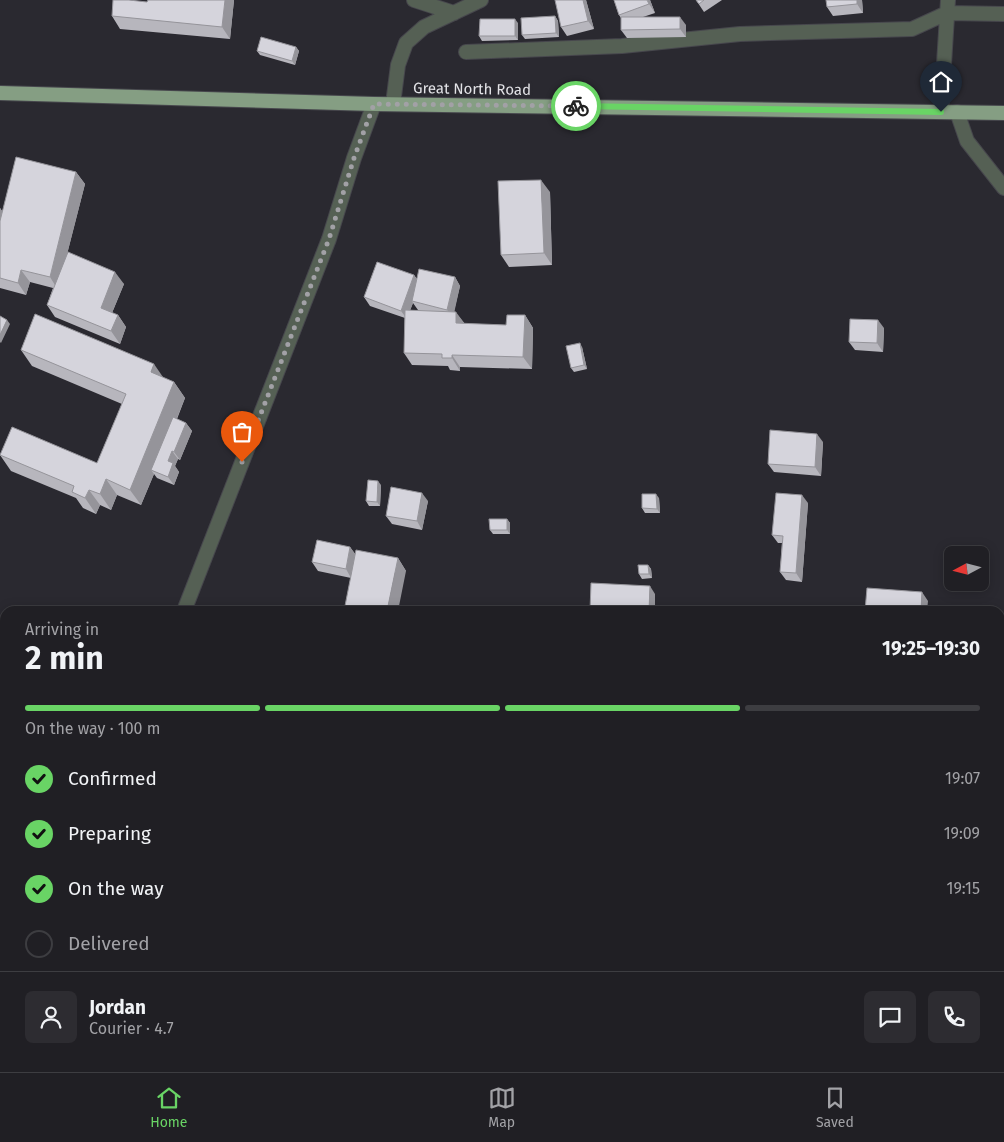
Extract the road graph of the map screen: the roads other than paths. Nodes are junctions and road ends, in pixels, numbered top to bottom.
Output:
1 (414, 0) edge
2 (481, 0) edge
3 (948, 6) edge
4 (454, 13) junction
5 (1004, 14) edge
6 (466, 52) dead end
7 (0, 93) edge
8 (374, 104) junction
9 (393, 104) junction
10 (941, 112) junction
11 (957, 112) junction
12 (1004, 113) edge
13 (1004, 188) edge
14 (186, 606) edge

1 - 4 street
2 - 4 street
3 - 5 street
3 - 6 street
3 - 10 street
4 - 9 street
7 - 8 highway, Great North Road
8 - 9 highway, Great North Road
8 - 14 street
9 - 10 highway, Great North Road
10 - 11 highway, Great North Road
11 - 12 highway, Great North Road
11 - 13 street

